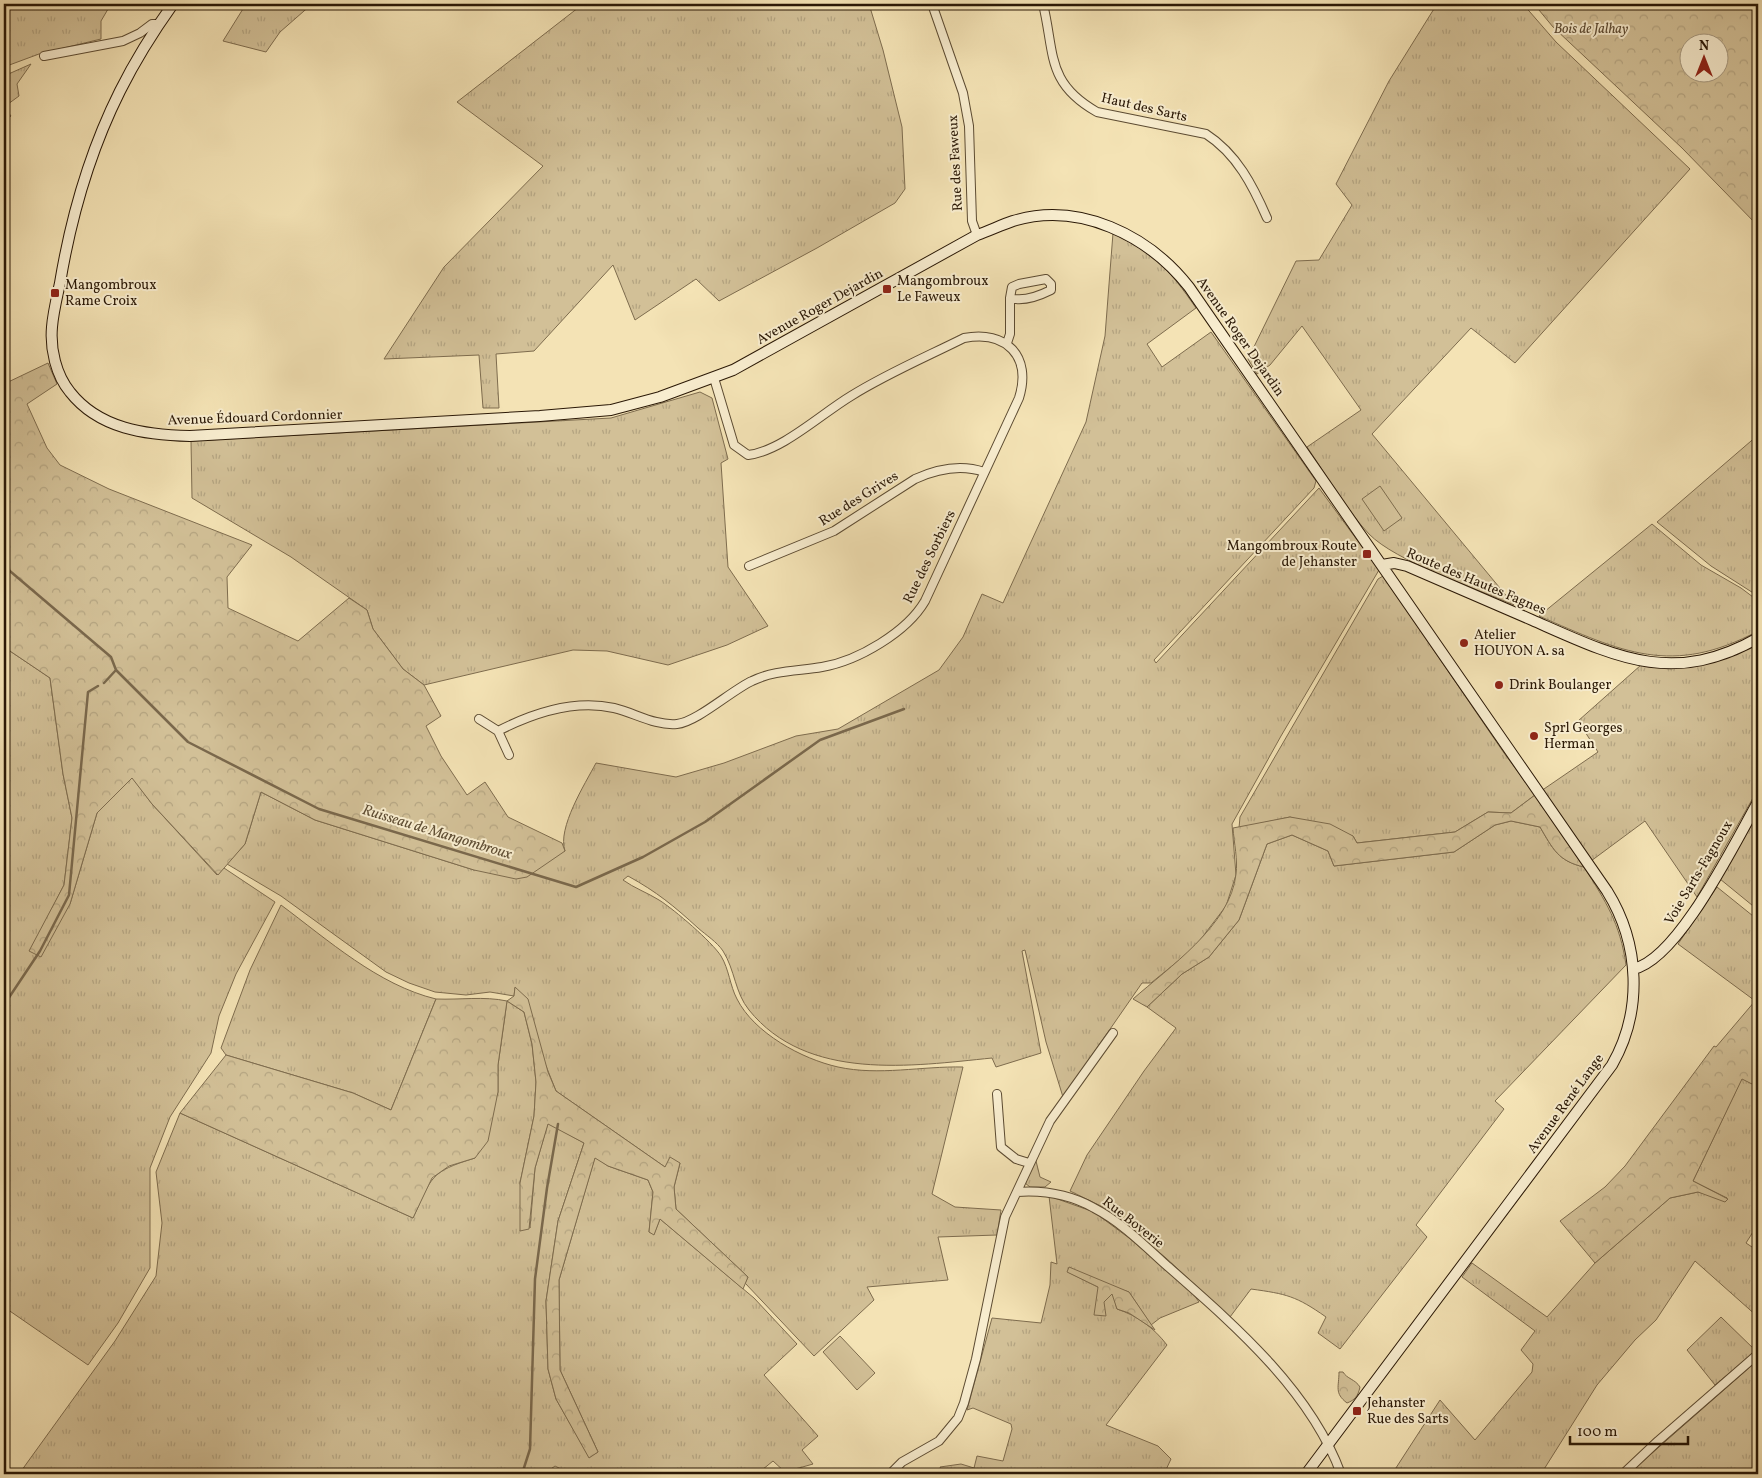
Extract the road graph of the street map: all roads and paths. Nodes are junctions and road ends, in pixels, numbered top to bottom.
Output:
1 (172, 4) edge
2 (932, 4) edge
3 (1044, 4) edge
4 (158, 24) junction
5 (44, 56) dead end
6 (1267, 218) dead end
7 (977, 235) junction
8 (1010, 298) junction
9 (1007, 343) junction
10 (714, 378) junction
11 (572, 414) joint
12 (984, 472) junction
13 (1368, 545) joint
14 (1382, 565) junction
15 (748, 566) dead end
16 (1758, 638) edge
17 (479, 719) dead end
18 (498, 731) junction
19 (509, 754) dead end
20 (1758, 802) edge
21 (1634, 969) junction
22 (1113, 1033) dead end
23 (997, 1094) dead end
24 (1029, 1163) junction
25 (1017, 1192) junction
26 (1758, 1354) edge
27 (1330, 1444) junction
28 (890, 1474) edge
29 (1306, 1474) edge
30 (1341, 1474) edge
31 (1623, 1474) edge

1 - 4 main road, Avenue Édouard Cordonnier
2 - 7 street, Rue des Faweux
3 - 6 street, Haut des Sarts
4 - 5 street
4 - 11 main road, Avenue Édouard Cordonnier
7 - 10 main road, Avenue Roger Dejardin
7 - 13 main road, Avenue Roger Dejardin
8 - 8 street
8 - 9 street
9 - 10 street
9 - 12 street, Rue des Sorbiers
10 - 11 main road, Avenue Roger Dejardin
12 - 15 street, Rue des Grives
12 - 18 street, Rue des Sorbiers
13 - 14 main road, Avenue René Lange
14 - 16 main road, Route des Hautes Fagnes
14 - 21 main road, Avenue René Lange
17 - 18 street
18 - 19 street
20 - 21 main road, Voie Sarts-Fagnoux
21 - 27 main road, Avenue René Lange
22 - 24 street
23 - 24 street
24 - 25 street
25 - 27 street, Rue Boverie
25 - 28 street
26 - 31 street
27 - 29 main road, Avenue René Lange
27 - 30 street, Rue Boverie

